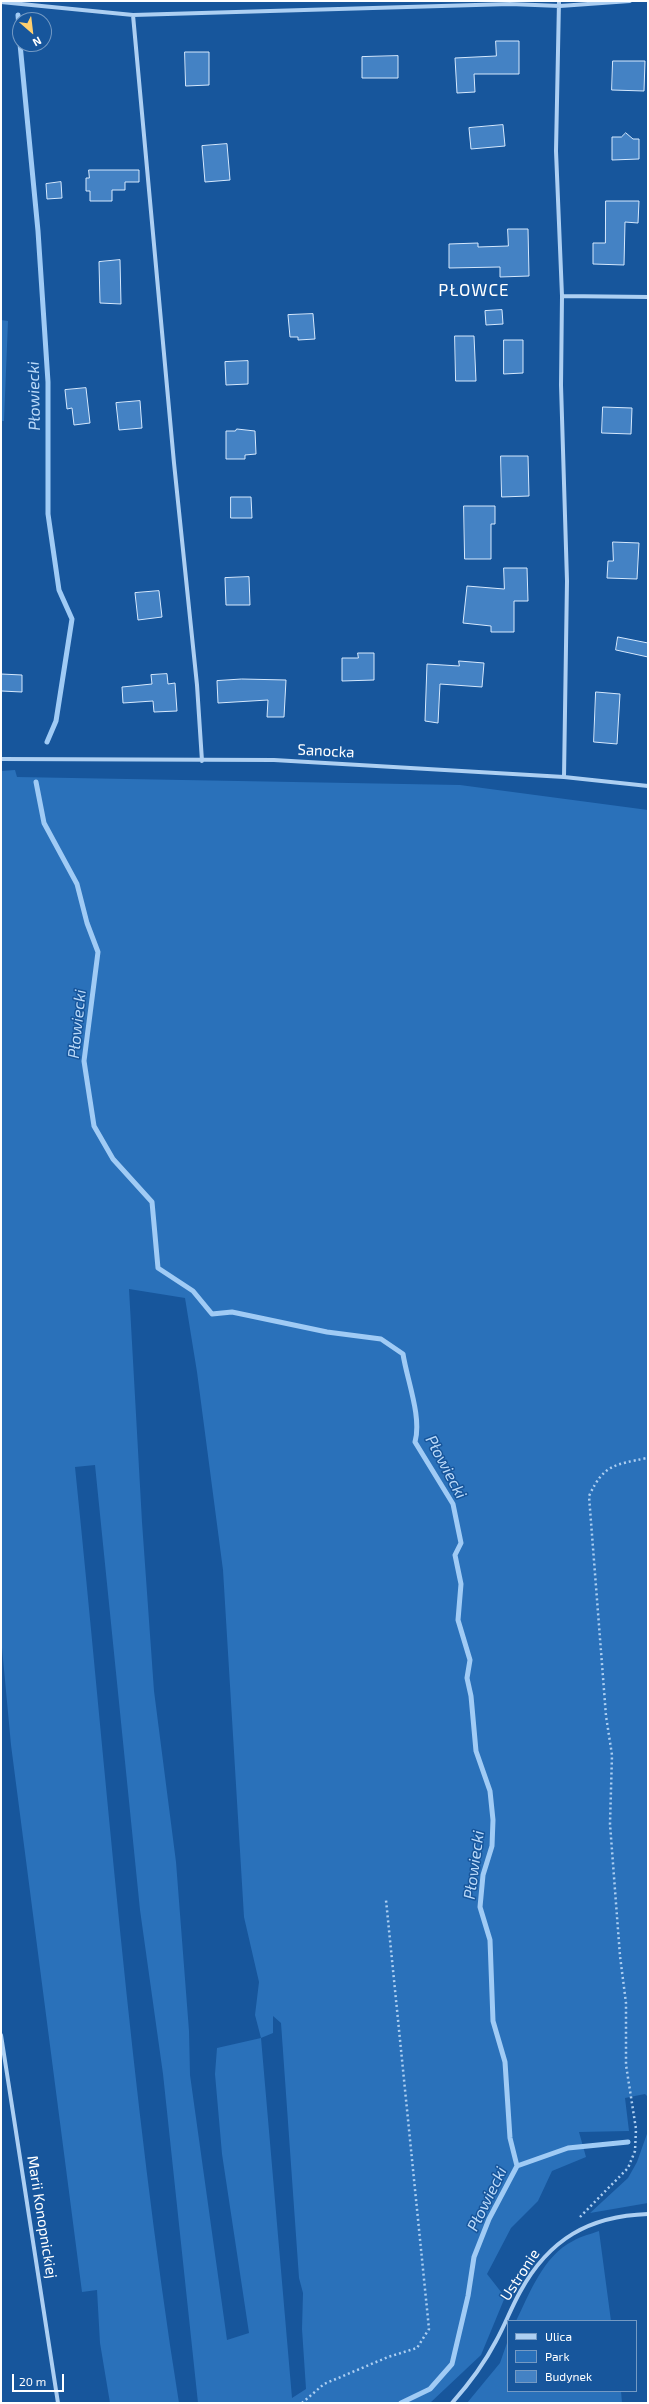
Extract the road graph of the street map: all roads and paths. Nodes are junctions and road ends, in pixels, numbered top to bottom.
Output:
1 (559, 1) edge
2 (630, 1) edge
3 (1, 2) edge
4 (560, 6) junction
5 (133, 15) junction
6 (562, 296) junction
7 (648, 297) edge
8 (1, 759) edge
9 (202, 761) junction
10 (564, 777) junction
11 (648, 786) edge
12 (647, 1458) dead end
13 (386, 1900) dead end
14 (1, 2035) edge
15 (648, 2214) edge
16 (565, 2237) junction
17 (58, 2403) edge
18 (302, 2403) edge
19 (452, 2403) edge

1 - 4 street
2 - 4 street
3 - 5 street
4 - 5 street
4 - 6 street
5 - 9 street
6 - 7 street
6 - 10 street
8 - 9 street, Sanocka
9 - 10 street, Sanocka
10 - 11 street, Sanocka
12 - 16 path
13 - 18 path
14 - 17 street, Marii Konopnickiej
15 - 16 street, Ustronie
16 - 19 street, Ustronie

